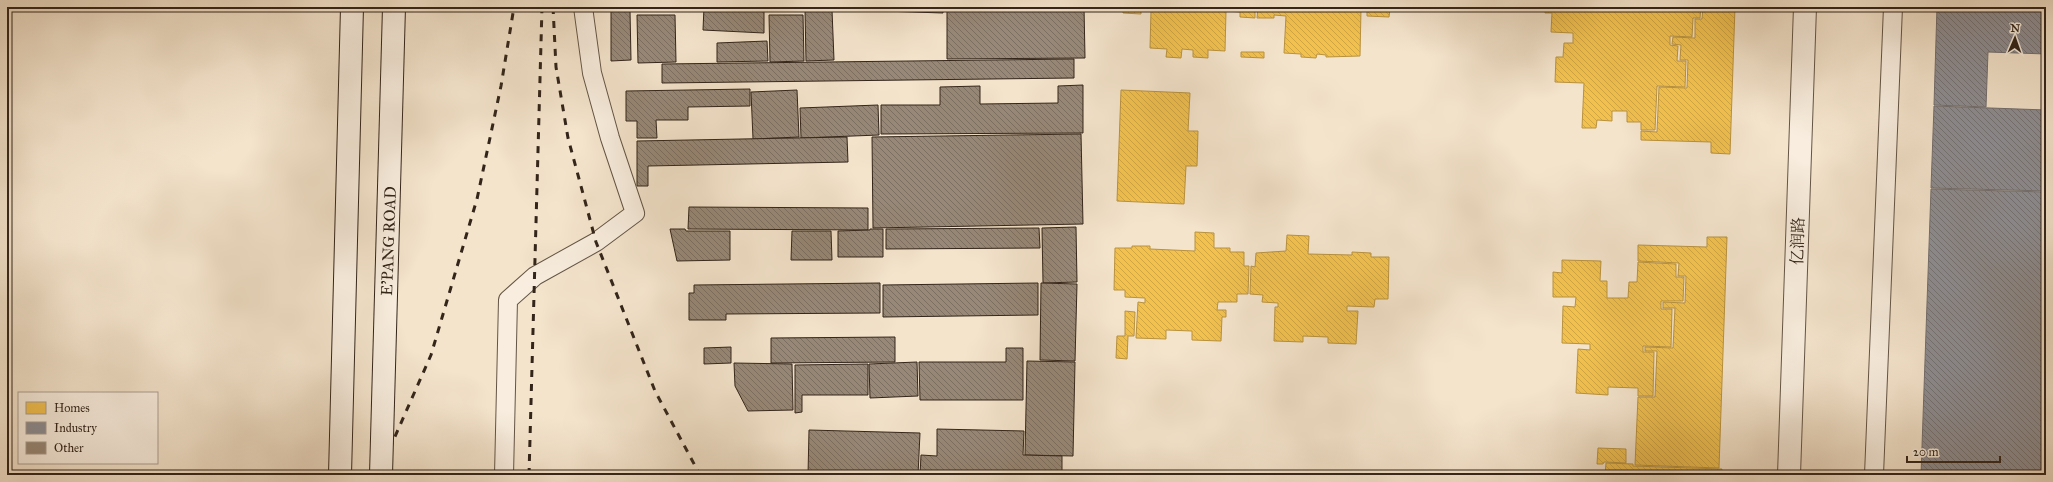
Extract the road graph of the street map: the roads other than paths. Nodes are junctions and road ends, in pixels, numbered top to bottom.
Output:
1 (352, 7) edge
2 (394, 7) edge
3 (583, 7) edge
4 (1805, 7) edge
5 (1893, 7) edge
6 (340, 475) edge
7 (381, 475) edge
8 (504, 475) edge
9 (1789, 475) edge
10 (1874, 475) edge

1 - 6 main road
2 - 7 main road, E'PANG ROAD, bridge
3 - 8 lane
4 - 9 main road, 亿润路
5 - 10 lane

